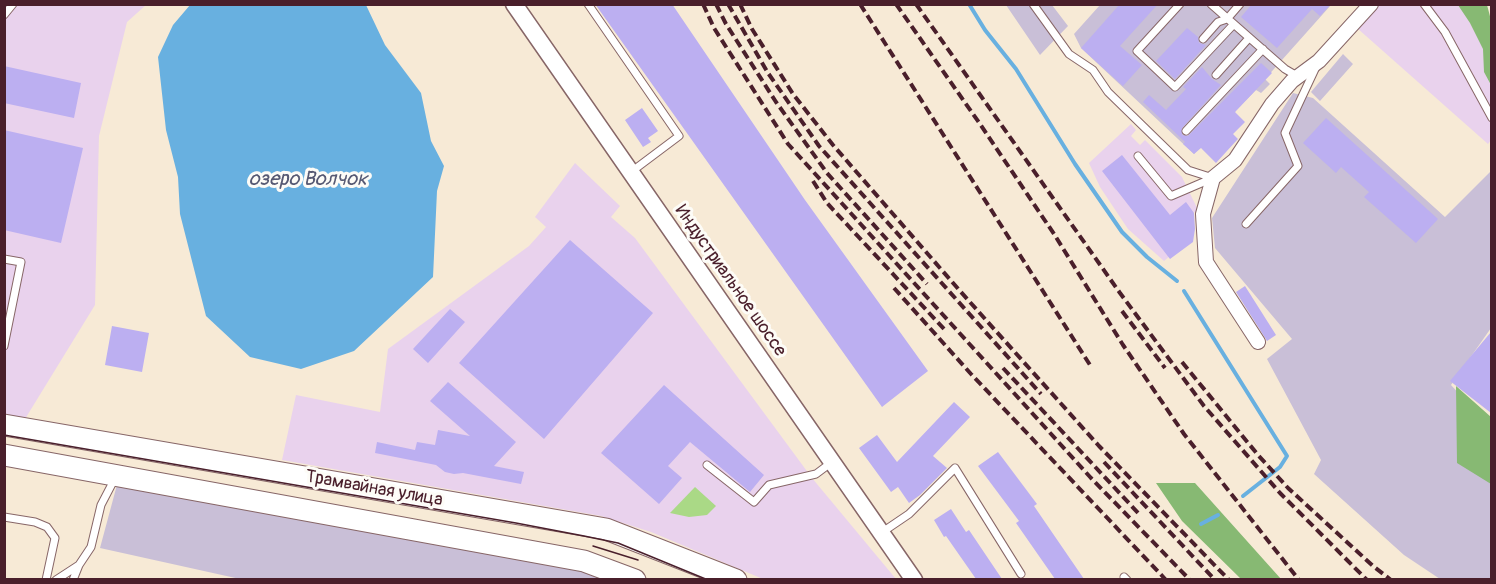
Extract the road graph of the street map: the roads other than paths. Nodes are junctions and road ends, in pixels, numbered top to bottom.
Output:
1 (14, 4) edge
2 (514, 4) edge
3 (588, 4) edge
4 (1033, 4) edge
5 (1180, 4) edge
6 (1211, 4) edge
7 (1240, 4) edge
8 (1371, 4) edge
9 (1424, 4) edge
10 (4, 15) edge
11 (1227, 18) junction
12 (1234, 24) junction
13 (1249, 38) junction
14 (1203, 39) dead end
15 (1263, 49) junction
16 (1319, 61) junction
17 (1216, 75) dead end
18 (1297, 76) junction
19 (1491, 118) edge
20 (1186, 131) dead end
21 (1138, 156) dead end
22 (631, 172) junction
23 (1213, 178) junction
24 (1246, 224) dead end
25 (4, 259) edge
26 (1258, 342) dead end
27 (4, 346) edge
28 (4, 425) edge
29 (4, 454) edge
30 (832, 462) junction
31 (707, 465) dead end
32 (119, 475) junction
33 (4, 517) edge
34 (881, 533) junction
35 (79, 565) junction
36 (1021, 574) dead end
37 (46, 579) edge
38 (56, 579) edge
39 (73, 579) edge
40 (635, 579) edge
41 (736, 579) edge
42 (914, 579) edge

1 - 10 lane
2 - 22 street, Индустриальное шоссе
3 - 22 lane
4 - 23 lane
5 - 12 lane
6 - 11 lane
7 - 11 lane
8 - 16 street
9 - 19 lane
11 - 12 lane
11 - 14 lane
12 - 13 lane
13 - 15 lane
13 - 17 lane
15 - 18 lane
15 - 20 lane
16 - 18 street
16 - 24 lane
18 - 23 street
21 - 23 lane
22 - 30 street, Индустриальное шоссе
23 - 26 street
25 - 27 lane
28 - 41 main road, Трамвайная улица
29 - 32 main road, Трамвайная улица
30 - 31 lane
30 - 34 street, Индустриальное шоссе
32 - 35 lane
32 - 40 main road, Трамвайная улица
33 - 37 lane
34 - 36 lane
34 - 42 street, Индустриальное шоссе
35 - 38 lane
35 - 39 lane

